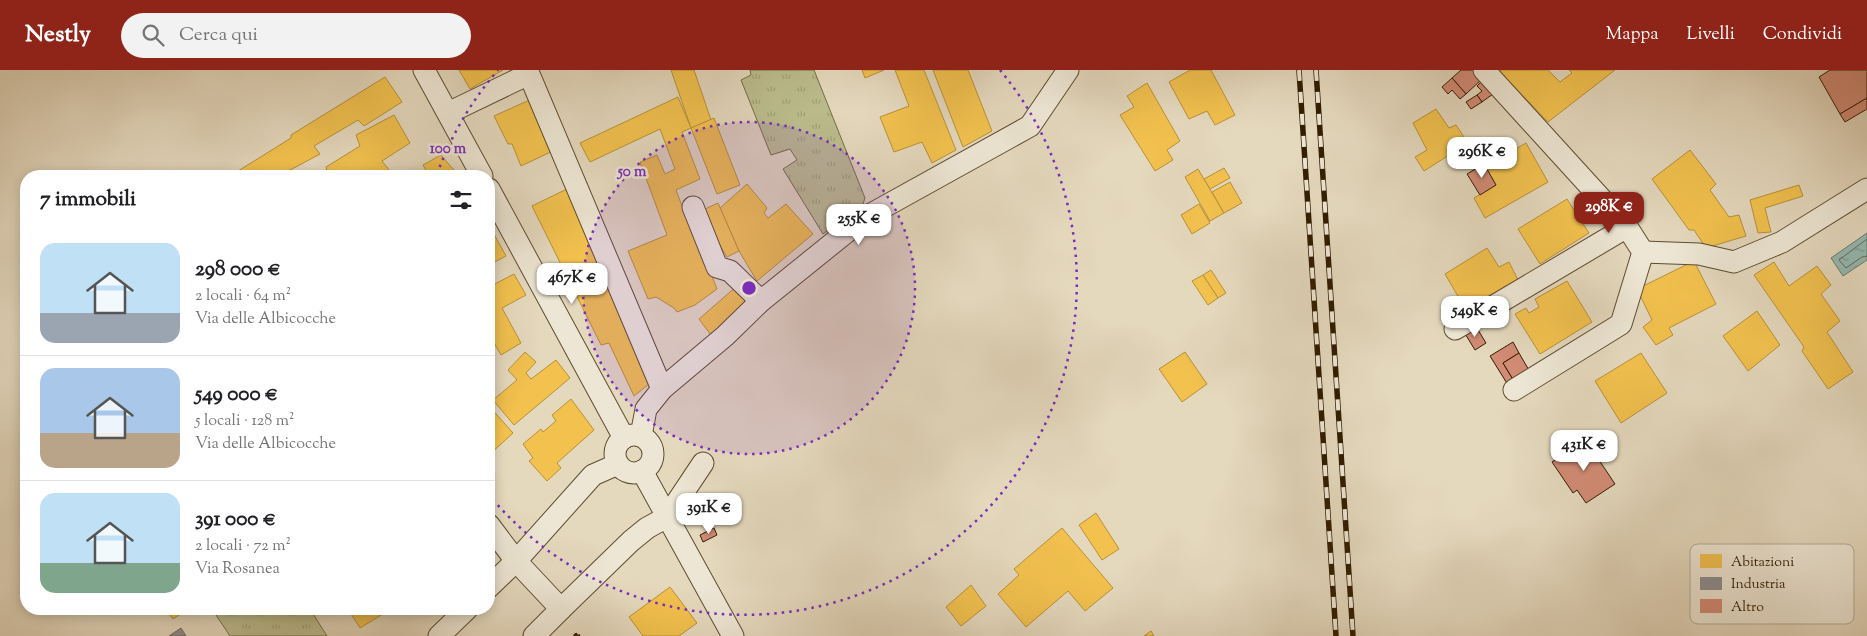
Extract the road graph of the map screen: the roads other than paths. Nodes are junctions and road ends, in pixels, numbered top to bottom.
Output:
1 (424, 70) edge
2 (1068, 70) edge
3 (1485, 71) edge
4 (529, 72) edge
5 (448, 113) junction
6 (479, 170) edge
7 (1867, 189) edge
8 (495, 199) edge
9 (692, 207) dead end
10 (1627, 227) junction
11 (1643, 252) junction
12 (761, 301) junction
13 (1455, 328) dead end
14 (662, 389) junction
15 (1514, 390) dead end
16 (632, 436) junction
17 (702, 463) dead end
18 (618, 464) junction
19 (642, 471) junction
20 (667, 517) junction
21 (495, 533) edge
22 (516, 561) junction
23 (495, 582) edge
24 (561, 610) junction
25 (461, 615) edge
26 (439, 636) edge
27 (534, 636) edge
28 (734, 636) edge

1 - 5 street
2 - 12 street
3 - 10 street
4 - 5 street
4 - 14 street
5 - 6 street
7 - 11 street
8 - 16 street
9 - 12 street
10 - 11 street
10 - 13 street
11 - 15 street
12 - 14 street
14 - 16 street
16 - 18 street
16 - 19 street
17 - 20 street
18 - 19 street
18 - 22 street
19 - 20 street
20 - 24 street
20 - 28 street
21 - 22 street
22 - 23 street
22 - 24 street
24 - 27 street
25 - 26 street

